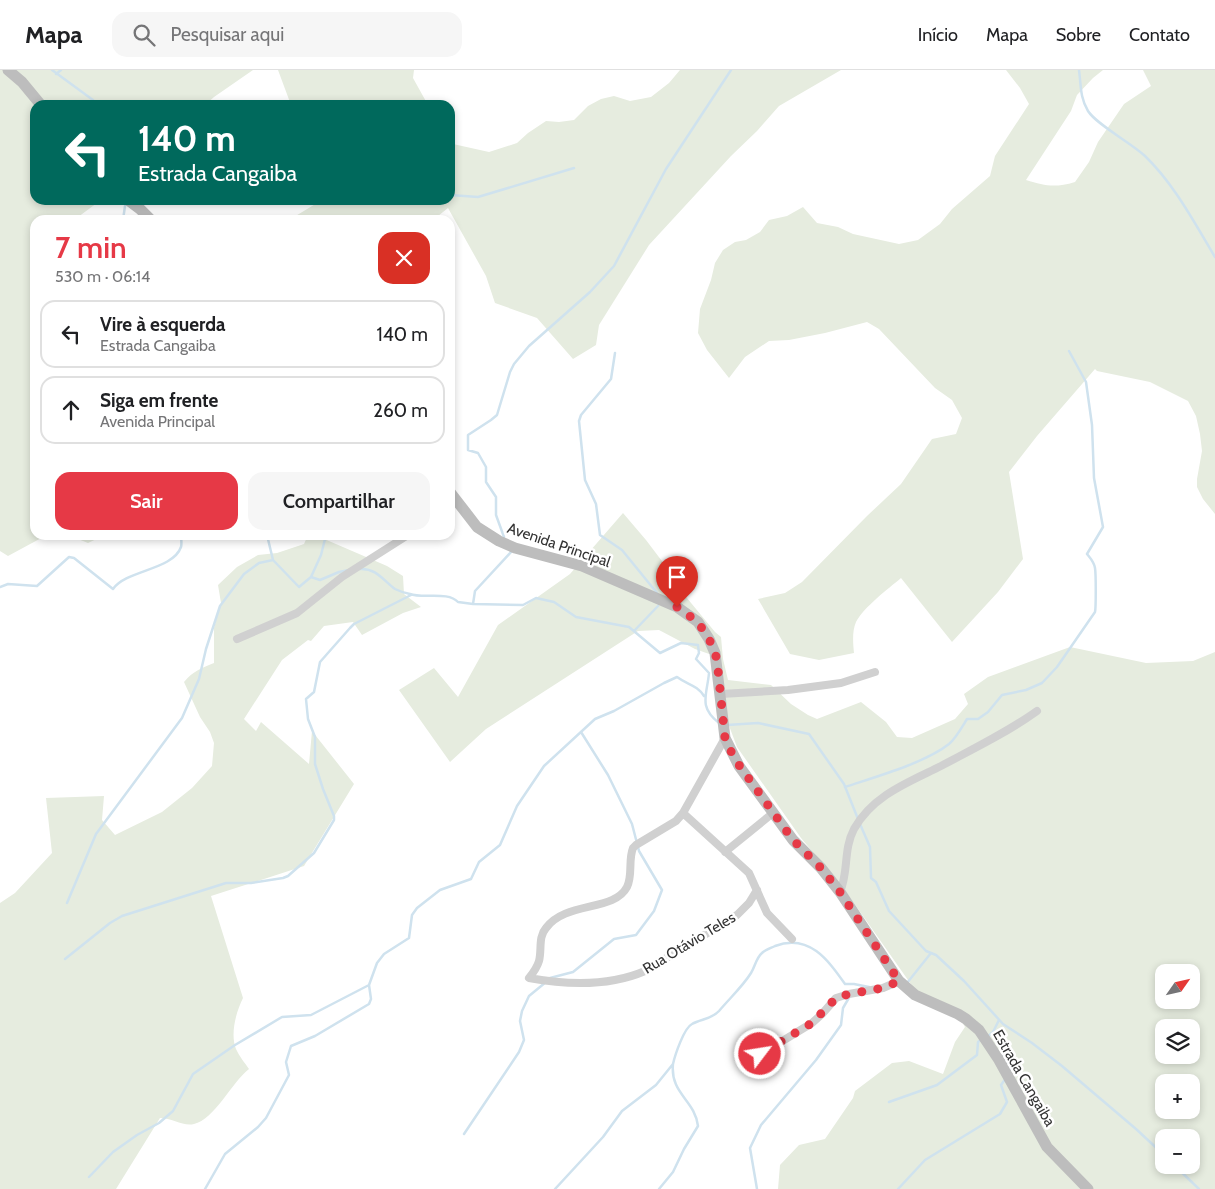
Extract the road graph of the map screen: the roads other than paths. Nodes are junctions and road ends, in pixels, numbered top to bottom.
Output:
1 (8, 70) edge
2 (37, 100) edge
3 (135, 205) edge
4 (146, 215) edge
5 (455, 502) edge
6 (400, 540) edge
7 (237, 639) dead end
8 (875, 672) dead end
9 (721, 694) junction
10 (1037, 711) dead end
11 (725, 738) junction
12 (683, 813) junction
13 (773, 813) junction
14 (725, 852) junction
15 (757, 890) junction
16 (840, 892) junction
17 (792, 939) dead end
18 (899, 981) junction
19 (760, 1054) dead end
20 (1088, 1189) edge

1 - 2 street
3 - 4 street
5 - 9 street, Avenida Principal
6 - 7 street
8 - 9 street
9 - 11 street, Avenida Principal
10 - 16 street
11 - 12 street
11 - 13 street, Estrada Cangaiba
12 - 14 street
12 - 15 street, Rua Otávio Teles
13 - 14 street
13 - 16 street, Estrada Cangaiba
14 - 15 street
15 - 17 street
16 - 18 street, Estrada Cangaiba
18 - 19 street
18 - 20 street, Estrada Cangaiba

